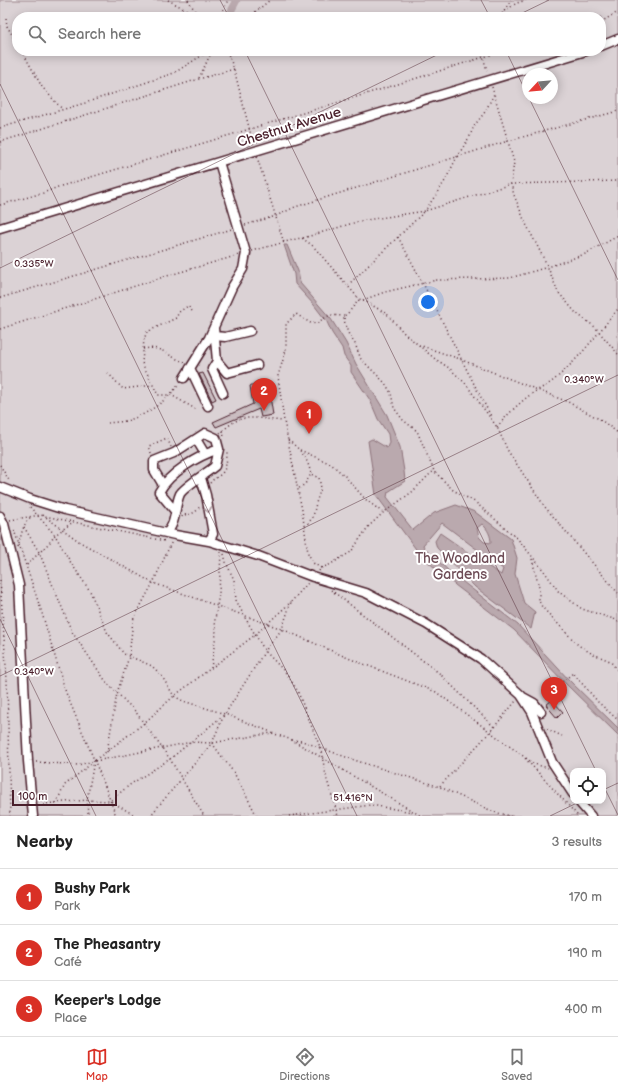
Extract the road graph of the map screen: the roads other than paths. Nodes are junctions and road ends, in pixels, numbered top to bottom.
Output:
1 (618, 39) edge
2 (606, 44) edge
3 (618, 44) edge
4 (606, 45) edge
5 (569, 56) edge
6 (219, 162) junction
7 (0, 228) edge
8 (214, 327) junction
9 (250, 331) dead end
10 (215, 336) junction
11 (217, 361) junction
12 (192, 365) junction
13 (257, 365) dead end
14 (184, 378) road end
15 (223, 393) dead end
16 (208, 406) dead end
17 (196, 438) junction
18 (218, 450) junction
19 (205, 454) junction
20 (201, 478) junction
21 (163, 485) junction
22 (0, 487) edge
23 (175, 511) junction
24 (2, 520) edge
25 (171, 537) junction
26 (209, 540) junction
27 (522, 696) junction
28 (541, 712) dead end
29 (570, 789) edge
30 (581, 804) edge
31 (33, 816) edge
32 (591, 816) edge

1 - 2 street
3 - 4 street
5 - 6 street, Chestnut Avenue
6 - 7 street, Chestnut Avenue
6 - 8 street
8 - 10 street
8 - 12 street
9 - 10 street
10 - 11 street
11 - 13 street
11 - 15 street
12 - 14 street
12 - 16 street
17 - 18 street
17 - 19 street
17 - 21 street
18 - 19 street
18 - 20 street
19 - 21 street
20 - 23 street
20 -> 26 street
21 - 23 street
22 - 25 street
23 - 25 street
24 - 31 street
25 - 26 street
26 - 27 street
27 - 28 street
27 - 29 street
30 - 32 street

